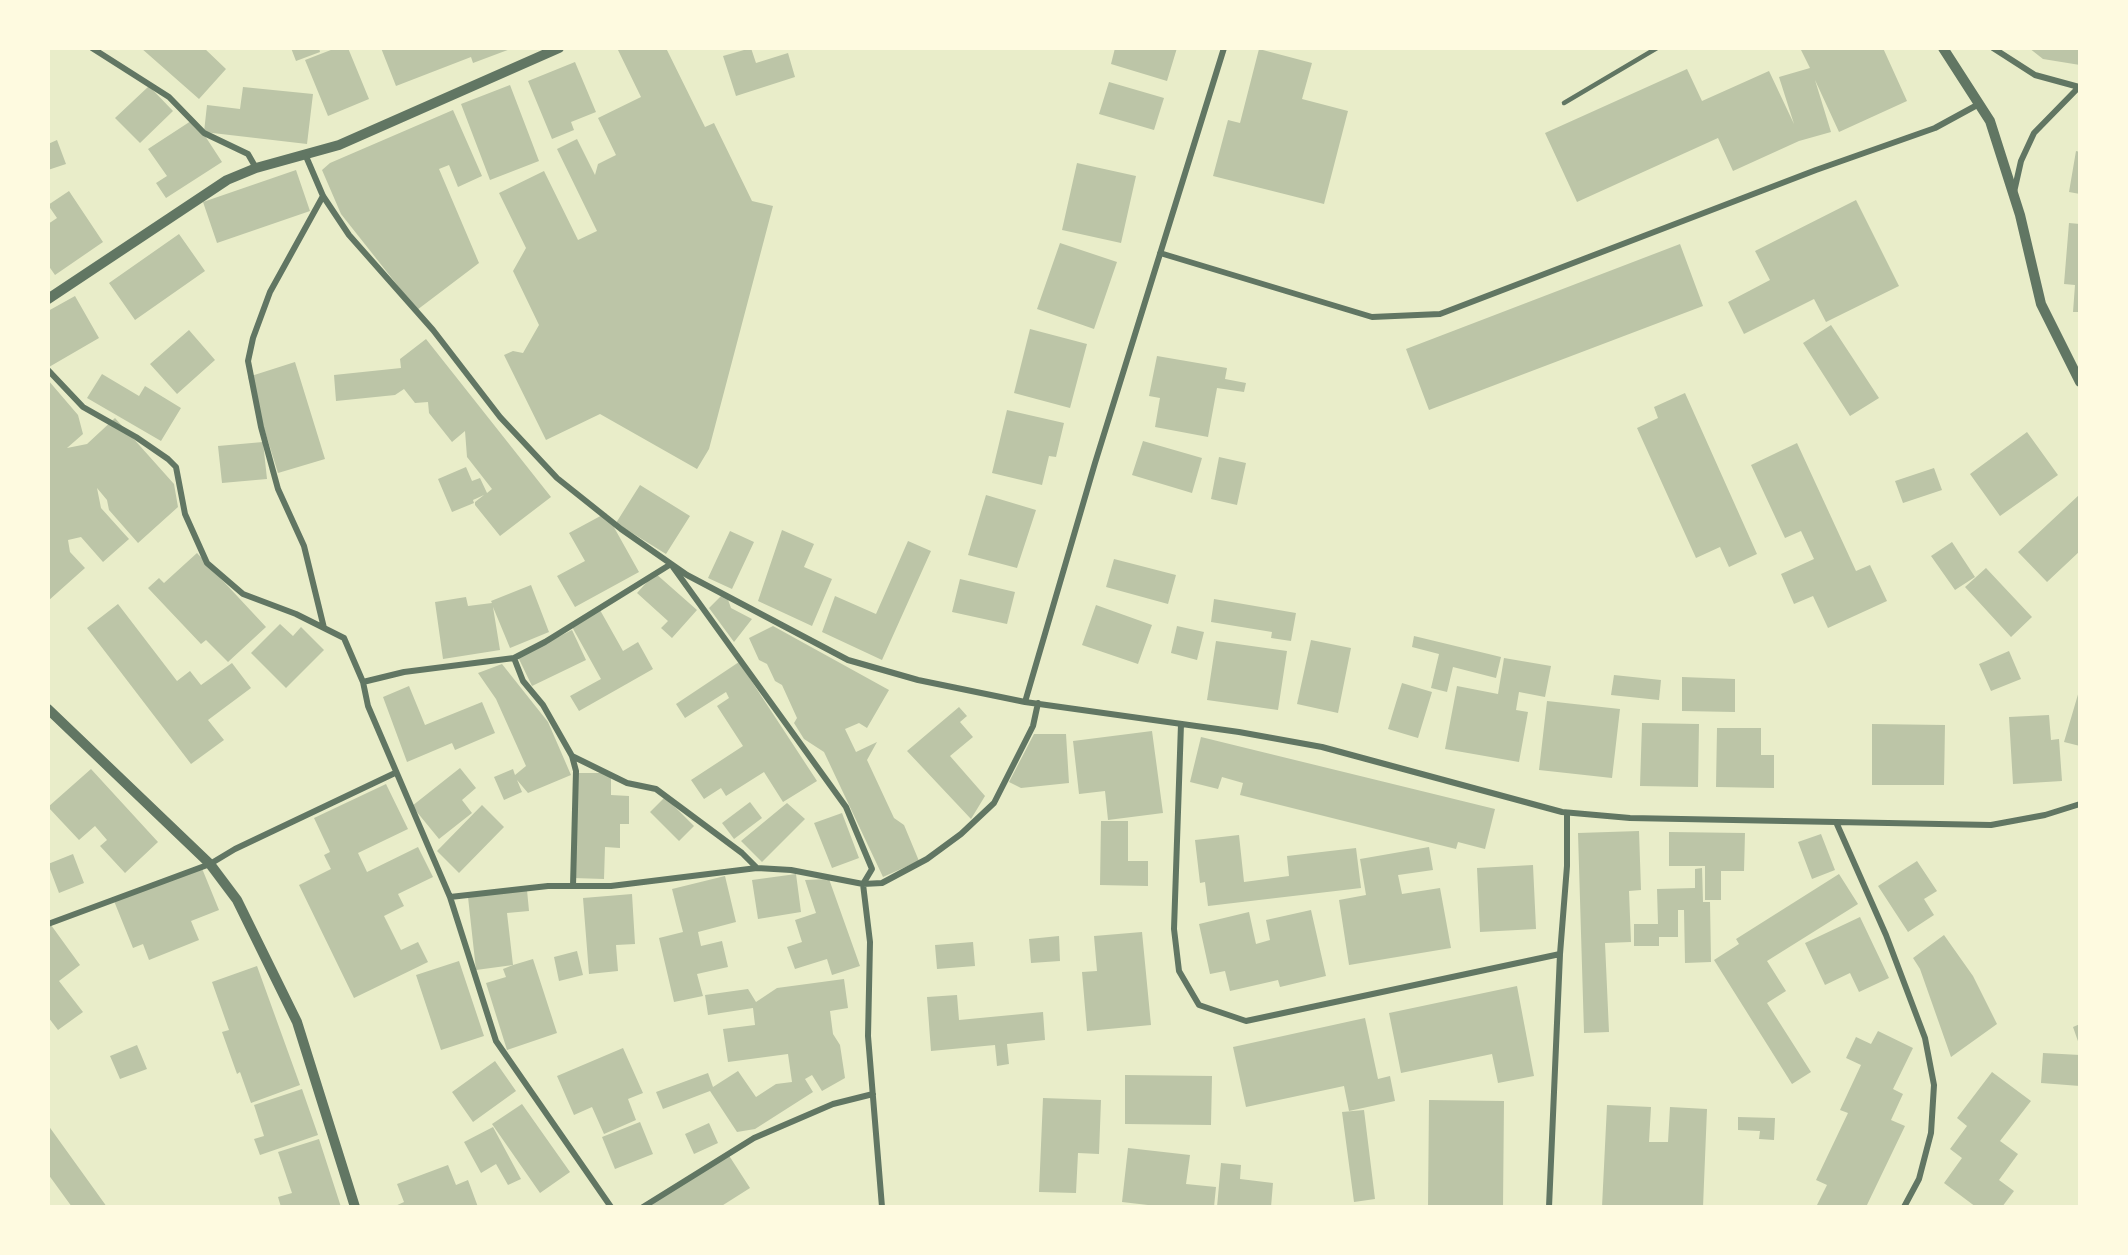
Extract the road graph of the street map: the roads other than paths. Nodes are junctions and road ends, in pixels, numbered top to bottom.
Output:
1 (92, 48) edge
2 (559, 48) edge
3 (1224, 48) edge
4 (1657, 48) edge
5 (1944, 48) edge
6 (1993, 48) edge
7 (2079, 87) edge
8 (1564, 103) dead end
9 (1979, 104) junction
10 (305, 154) junction
11 (256, 168) junction
12 (2013, 194) junction
13 (323, 196) junction
14 (1160, 253) junction
15 (48, 299) edge
16 (48, 370) edge
17 (2080, 382) edge
18 (671, 564) junction
19 (324, 628) junction
20 (514, 658) junction
21 (363, 682) junction
22 (1025, 702) junction
23 (1038, 703) junction
24 (48, 709) edge
25 (1182, 724) junction
26 (572, 756) junction
27 (395, 773) junction
28 (2080, 804) edge
29 (1567, 813) junction
30 (1836, 822) junction
31 (210, 864) junction
32 (757, 868) junction
33 (863, 884) junction
34 (573, 886) junction
35 (450, 897) junction
36 (48, 924) edge
37 (1560, 954) junction
38 (873, 1094) junction
39 (355, 1207) edge
40 (611, 1207) edge
41 (643, 1207) edge
42 (882, 1207) edge
43 (1549, 1207) edge
44 (1904, 1207) edge

1 - 11 street
2 - 10 street
3 - 14 street
4 - 8 lane
5 - 9 street
6 - 7 street
7 - 12 street
9 - 12 street
9 - 14 street
10 - 11 street
10 - 13 street
11 - 15 street
12 - 17 street
13 - 18 street
13 - 19 street
14 - 22 street
16 - 19 street
18 - 20 street
18 - 22 street
18 - 33 street
19 - 21 street
20 - 21 street
20 - 26 street
21 - 27 street
22 - 23 street
23 - 25 street
23 - 33 street
24 - 31 street
25 - 29 street
25 - 37 street
26 - 32 street
26 - 34 street
27 - 31 street
27 - 35 street
28 - 30 street
29 - 30 street
29 - 37 street
30 - 44 street
31 - 36 street
31 - 39 street
32 - 33 street
32 - 34 street
33 - 38 street
34 - 35 street
35 - 40 street
37 - 43 street
38 - 41 street
38 - 42 street

